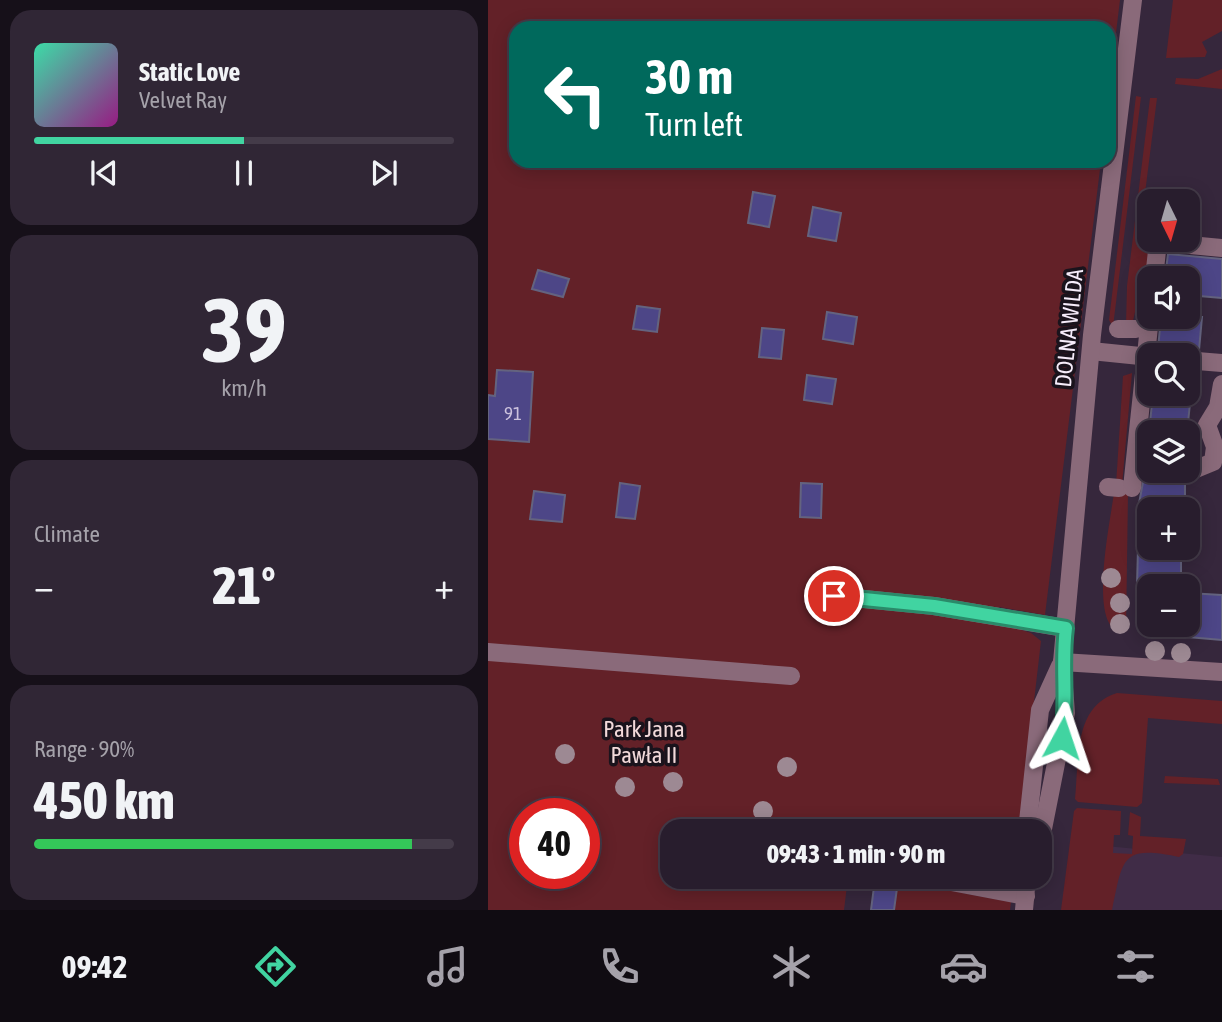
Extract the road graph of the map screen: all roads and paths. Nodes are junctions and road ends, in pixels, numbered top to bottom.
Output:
1 (1133, 0) edge
2 (1116, 142) edge
3 (1113, 168) edge
4 (1222, 248) edge
5 (1155, 266) edge
6 (1118, 329) dead end
7 (1136, 329) dead end
8 (1148, 329) edge
9 (1091, 351) junction
10 (1137, 356) edge
11 (1200, 361) edge
12 (1222, 363) edge
13 (1222, 384) edge
14 (1200, 467) edge
15 (1120, 488) dead end
16 (834, 596) dead end
17 (1066, 628) junction
18 (488, 652) edge
19 (1062, 662) junction
20 (1222, 672) edge
21 (791, 676) dead end
22 (1028, 819) edge
23 (1045, 819) edge
24 (971, 889) edge
25 (1025, 903) edge

1 - 2 street, DOLNA WILDA
3 - 9 street, DOLNA WILDA
4 - 5 street
6 - 7 street
8 - 15 street
9 - 10 street
9 - 17 street, DOLNA WILDA
11 - 12 street
13 - 14 street
16 - 17 street
17 - 19 street, DOLNA WILDA
18 - 21 street
19 - 20 street
19 - 22 street, DOLNA WILDA
19 - 23 street, DOLNA WILDA
24 - 25 street

